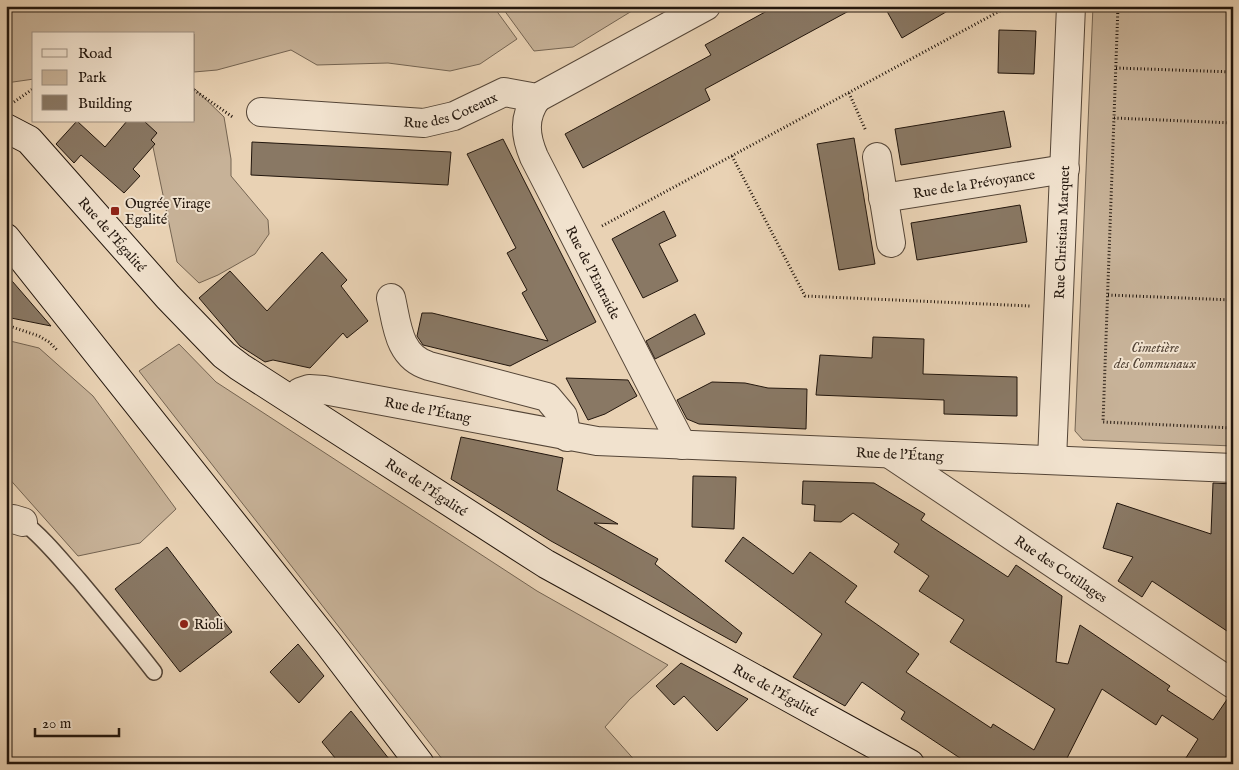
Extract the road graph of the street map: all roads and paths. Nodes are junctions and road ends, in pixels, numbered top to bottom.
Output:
1 (706, 6) edge
2 (1009, 6) edge
3 (1071, 6) edge
4 (1118, 6) edge
5 (1116, 68) junction
6 (1233, 72) edge
7 (195, 90) edge
8 (849, 93) junction
9 (538, 98) junction
10 (249, 116) joint
11 (1114, 118) junction
12 (1233, 123) edge
13 (6, 128) edge
14 (732, 156) junction
15 (877, 156) joint
16 (1065, 169) junction
17 (883, 198) junction
18 (6, 238) edge
19 (577, 240) junction
20 (891, 243) dead end
21 (1108, 295) junction
22 (391, 298) dead end
23 (1233, 300) edge
24 (1058, 307) junction
25 (6, 325) edge
26 (54, 348) dead end
27 (294, 401) junction
28 (1233, 428) edge
29 (568, 437) junction
30 (682, 445) junction
31 (890, 454) junction
32 (1052, 460) junction
33 (1233, 468) edge
34 (15, 521) edge
35 (154, 672) dead end
36 (1233, 684) edge
37 (420, 764) edge
38 (910, 764) edge

1 - 9 street
2 - 8 path
3 - 16 street, Rue Christian Marquet
4 - 5 path
5 - 6 path
5 - 11 path
7 - 10 path
8 - 14 path
8 - 15 path
9 - 10 street, Rue des Coteaux
9 - 19 street, Rue de l'Entraide
11 - 12 path
11 - 21 path
13 - 27 street, Rue de l'Égalité
14 - 19 path
14 - 24 path
15 - 17 street
16 - 17 street, Rue de la Prévoyance
16 - 24 street, Rue Christian Marquet
17 - 20 street
18 - 37 street
19 - 30 street, Rue de l'Entraide
21 - 23 path
21 - 28 path
22 - 29 street
24 - 32 street, Rue Christian Marquet
25 - 26 path
27 - 29 street, Rue de l'Étang
27 - 38 street, Rue de l'Égalité
29 - 30 street, Rue de l'Étang
30 - 31 street, Rue de l'Étang
31 - 32 street, Rue de l'Étang
31 - 36 street, Rue des Cotillages
32 - 33 street, Rue de l'Étang
34 - 35 lane

